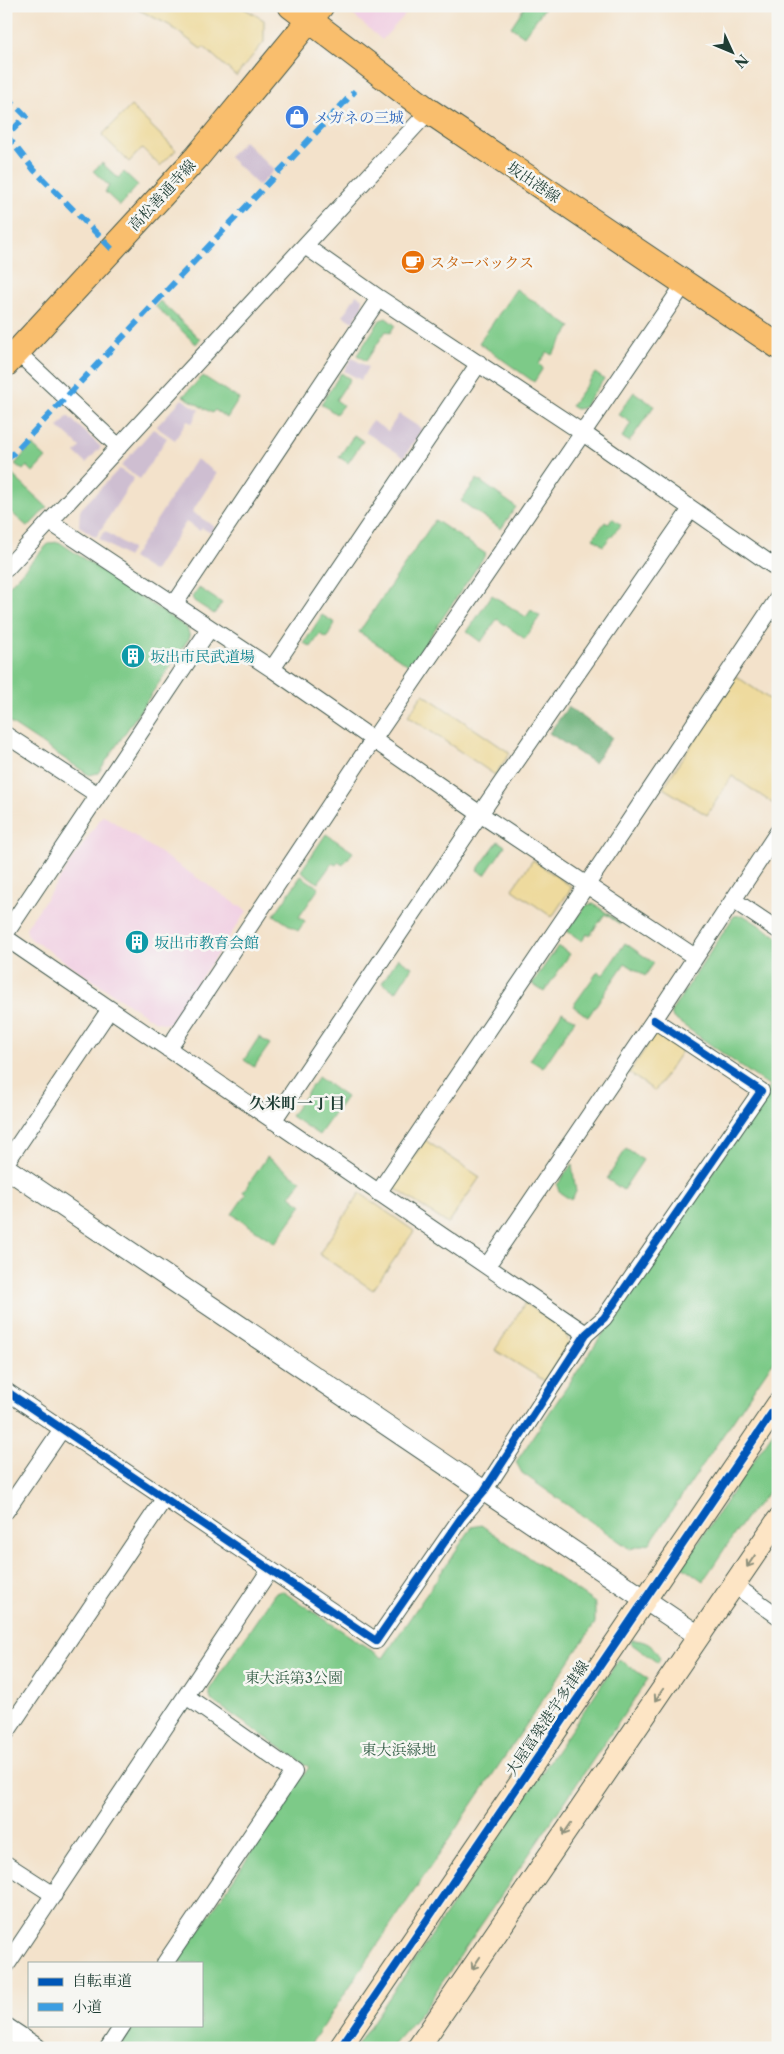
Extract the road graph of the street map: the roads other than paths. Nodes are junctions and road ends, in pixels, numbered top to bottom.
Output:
1 (307, 11) edge
2 (429, 111) junction
3 (305, 246) junction
4 (685, 283) junction
5 (379, 298) junction
6 (778, 346) edge
7 (12, 358) edge
8 (479, 363) junction
9 (583, 433) junction
10 (119, 447) junction
11 (691, 509) junction
12 (50, 522) junction
13 (778, 568) edge
14 (6, 569) edge
15 (778, 598) edge
16 (174, 604) junction
17 (210, 628) junction
18 (272, 669) junction
19 (6, 735) edge
20 (373, 740) junction
21 (98, 795) junction
22 (480, 814) junction
23 (778, 832) edge
24 (586, 886) junction
25 (733, 900) junction
26 (778, 930) edge
27 (6, 933) edge
28 (6, 938) edge
29 (695, 957) junction
30 (110, 1009) junction
31 (654, 1020) junction
32 (168, 1049) junction
33 (273, 1121) junction
34 (6, 1163) edge
35 (6, 1168) edge
36 (378, 1193) junction
37 (487, 1266) junction
38 (586, 1334) junction
39 (6, 1391) edge
40 (778, 1404) edge
41 (62, 1429) junction
42 (484, 1491) junction
43 (164, 1499) junction
44 (6, 1511) edge
45 (778, 1520) edge
46 (270, 1571) junction
47 (734, 1586) junction
48 (644, 1600) junction
49 (778, 1616) edge
50 (699, 1636) junction
51 (186, 1696) junction
52 (6, 1733) edge
53 (6, 1864) edge
54 (54, 1895) junction
55 (166, 1962) edge
56 (6, 1966) edge
57 (122, 2026) edge
58 (6, 2028) edge
59 (36, 2048) edge
60 (108, 2048) edge
61 (340, 2048) edge
62 (418, 2048) edge

1 - 2 main road, 坂出港線
1 - 7 main road, 高松善通寺線
2 - 3 street
2 - 4 main road, 坂出港線
3 - 5 street
3 - 10 street
4 - 6 main road, 坂出港線
4 - 9 street
5 - 8 street
5 - 16 street
7 - 10 street
8 - 9 street
8 - 18 street
9 - 11 street
9 - 20 street
10 - 12 street
11 - 13 street
11 - 22 street
12 - 14 street
12 - 16 street
15 - 24 street
16 - 17 street
17 - 18 street
17 - 21 street
18 - 20 street
19 - 21 street
20 - 22 street
20 - 32 street
21 - 27 street
22 - 24 street
22 - 33 street
23 - 25 street
24 - 29 street
24 - 36 street
25 - 26 street
25 - 29 street
28 - 30 street
29 - 31 street
30 - 32 street
30 - 34 street
31 - 37 street
31 - 38 street
32 - 33 street
33 - 36 street
35 - 42 street
36 - 37 street
37 - 38 street
38 - 42 street
39 - 41 street
40 - 48 main road, 大屋冨築港宇多津線
41 - 43 street
41 - 44 street
42 - 46 street
42 - 48 street
43 - 46 street
43 - 52 street
45 -> 47 main road
46 - 51 street
47 - 49 street
47 - 50 main road
48 - 50 street
48 - 61 main road, 大屋冨築港宇多津線
50 -> 62 main road
51 - 54 street
51 - 55 street
53 - 54 street
54 - 56 street
57 - 60 street
58 - 59 street

